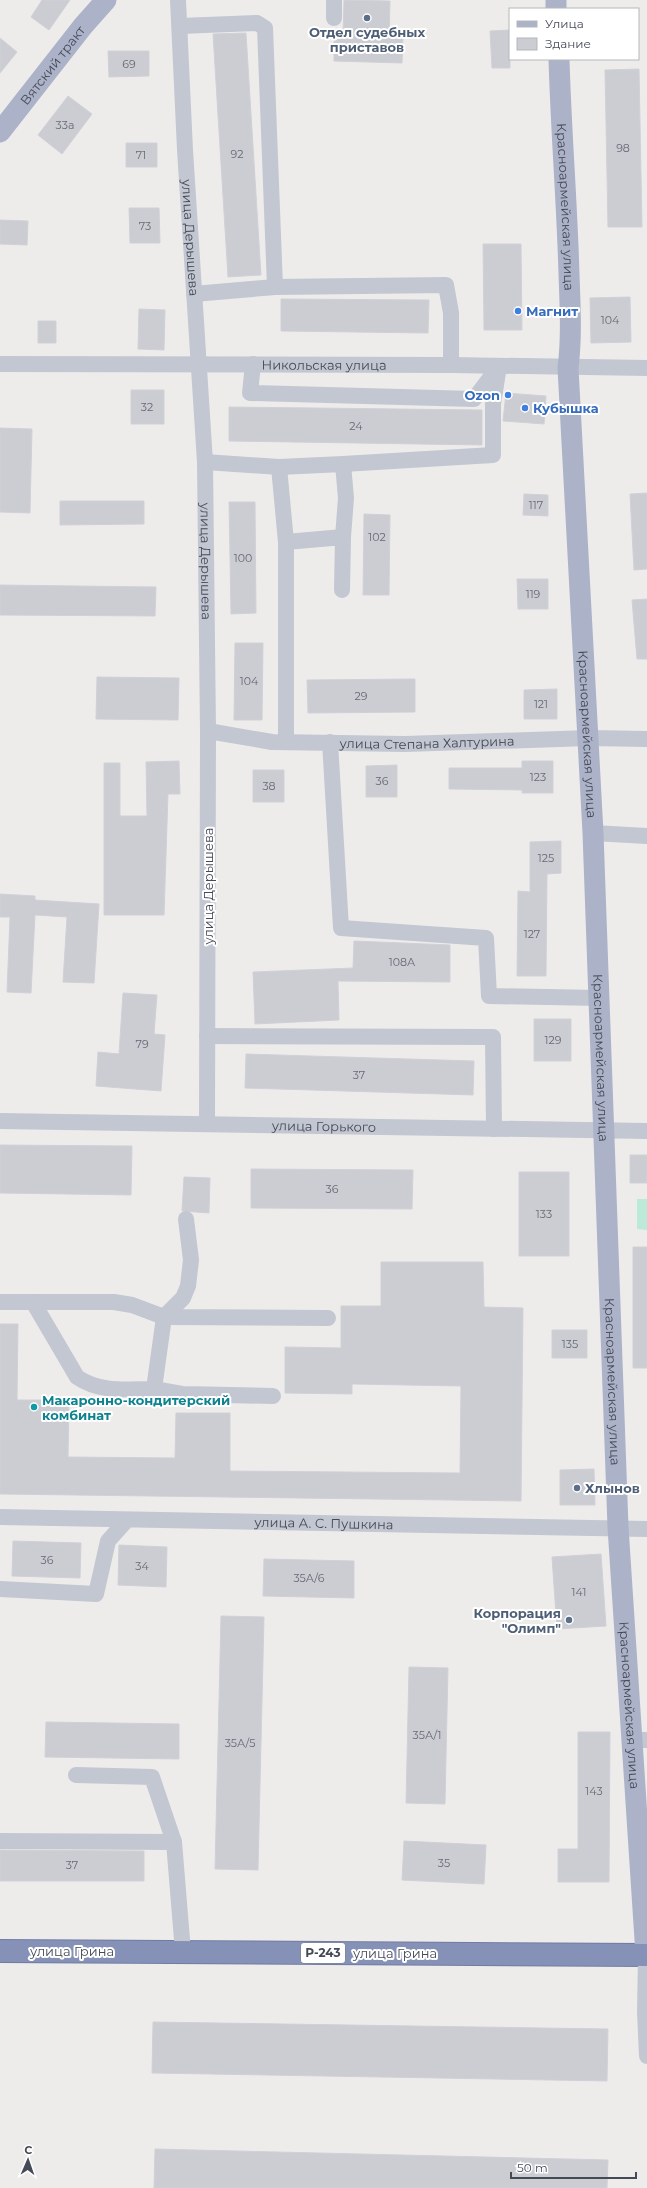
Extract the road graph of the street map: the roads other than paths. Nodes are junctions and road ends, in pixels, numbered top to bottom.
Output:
1 (106, 0) edge
2 (178, 0) edge
3 (334, 0) edge
4 (334, 18) dead end
5 (180, 26) junction
6 (559, 60) edge
7 (0, 132) edge
8 (275, 287) junction
9 (194, 294) junction
10 (0, 364) edge
11 (199, 364) junction
12 (252, 364) junction
13 (451, 365) junction
14 (499, 366) junction
15 (568, 368) junction
16 (647, 368) edge
17 (205, 462) junction
18 (343, 464) junction
19 (280, 467) junction
20 (343, 537) junction
21 (286, 542) junction
22 (342, 590) dead end
23 (208, 731) junction
24 (589, 738) junction
25 (647, 739) edge
26 (286, 742) junction
27 (330, 742) junction
28 (593, 833) junction
29 (647, 836) edge
30 (599, 998) junction
31 (207, 1036) junction
32 (0, 1121) edge
33 (207, 1124) junction
34 (494, 1129) junction
35 (605, 1131) junction
36 (647, 1131) edge
37 (186, 1219) dead end
38 (0, 1302) edge
39 (32, 1302) junction
40 (164, 1317) junction
41 (328, 1318) dead end
42 (154, 1390) junction
43 (273, 1396) dead end
44 (0, 1517) edge
45 (126, 1520) junction
46 (618, 1527) junction
47 (647, 1529) edge
48 (0, 1589) edge
49 (639, 1740) edge
50 (76, 1775) dead end
51 (0, 1841) edge
52 (174, 1842) junction
53 (0, 1951) edge
54 (183, 1952) junction
55 (646, 1955) edge
56 (647, 2056) edge

1 - 7 main road, Вятский тракт
2 - 5 street, улица Дерышева
3 - 4 street
5 - 8 street
5 - 9 street, улица Дерышева
6 - 15 main road, Красноармейская улица
8 - 9 street
8 - 13 street
9 - 11 street, улица Дерышева
10 - 11 street, Никольская улица
11 - 12 street, Никольская улица
11 - 17 street, улица Дерышева
12 - 13 street, Никольская улица
12 - 14 street
13 - 14 street, Никольская улица
14 - 15 street, Никольская улица
14 - 18 street
15 - 16 street, Никольская улица
15 - 24 main road, Красноармейская улица
17 - 19 street
17 - 23 street, улица Дерышева
18 - 19 street
18 - 20 street
19 - 21 street
20 - 21 street
20 - 22 street
21 - 26 street
23 - 26 street, улица Степана Халтурина
23 - 31 street, улица Дерышева
24 - 25 street, улица Степана Халтурина
24 - 27 street, улица Степана Халтурина
24 - 28 main road, Красноармейская улица
26 - 27 street, улица Степана Халтурина
27 - 30 street
28 - 29 street
28 - 30 main road, Красноармейская улица
30 - 35 main road, Красноармейская улица
31 - 33 street, улица Дерышева
31 - 34 street
32 - 33 street, улица Горького
33 - 34 street, улица Горького
34 - 35 street, улица Горького
35 - 36 street, улица Горького
35 - 46 main road, Красноармейская улица
37 - 40 street
38 - 39 street
39 - 40 street
39 - 42 street
40 - 41 street
40 - 42 street
42 - 43 street
44 - 45 street, улица А. С. Пушкина
45 - 46 street, улица А. С. Пушкина
45 - 48 street
46 - 47 street, улица А. С. Пушкина
46 - 49 main road, Красноармейская улица
49 - 55 main road, Красноармейская улица
50 - 52 street
51 - 52 street
52 - 54 street
53 - 54 highway, улица Грина / Р-243
54 - 55 highway, улица Грина / Р-243
55 - 56 street, Красноармейская улица

